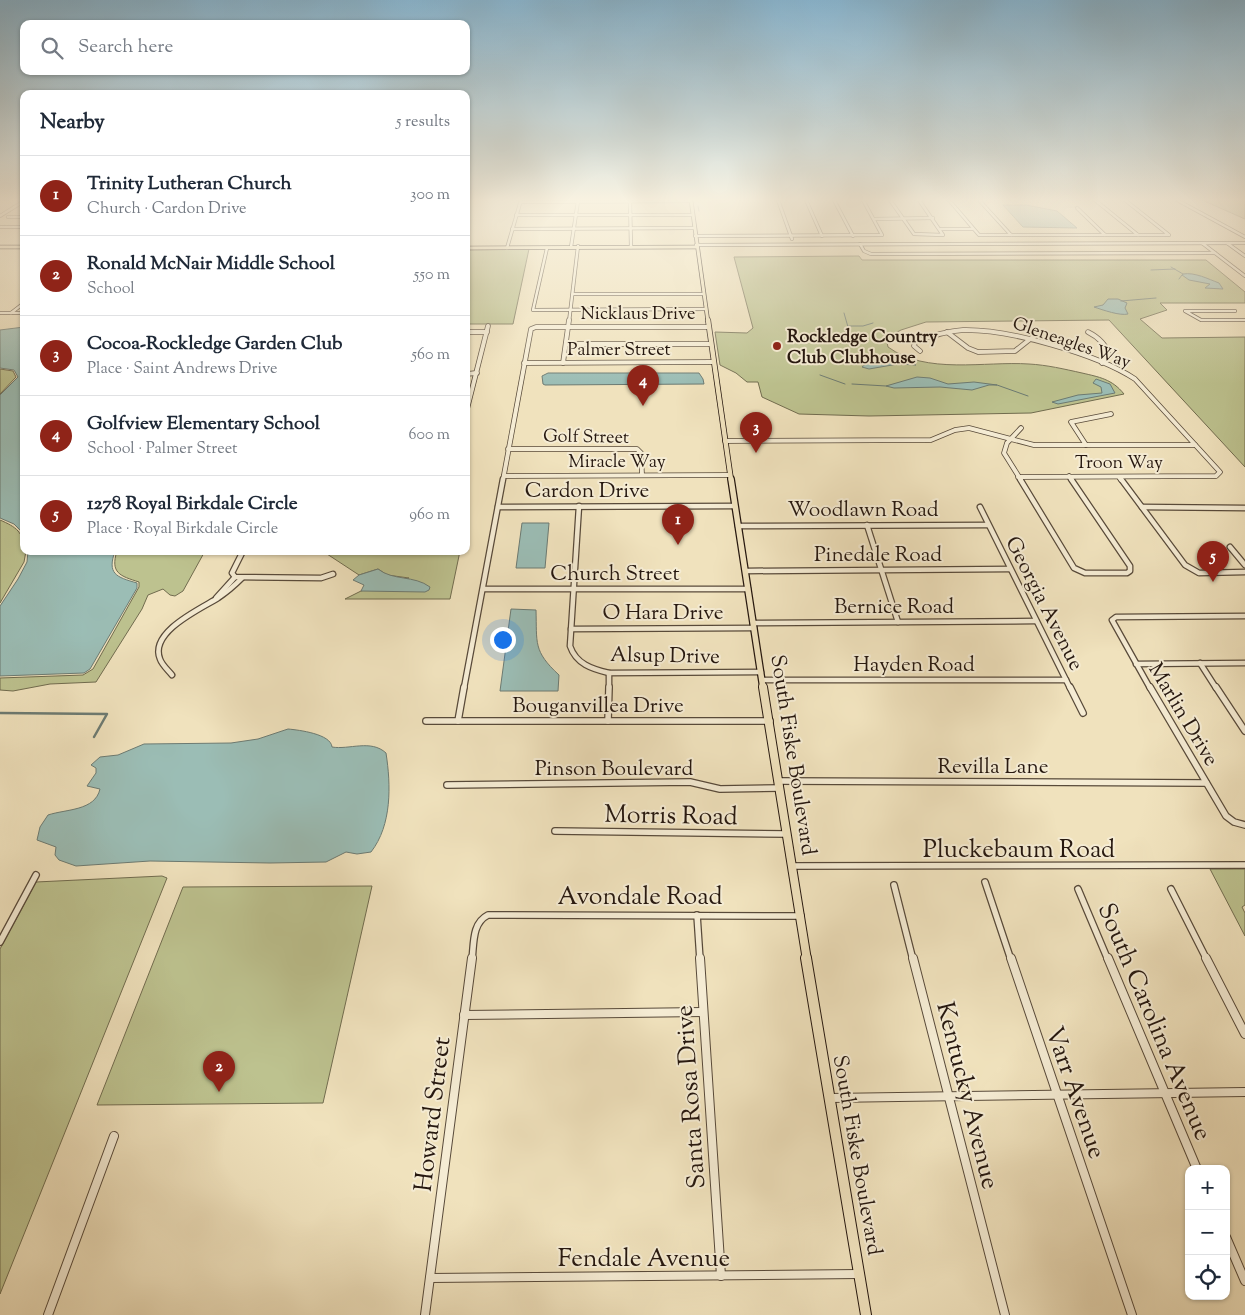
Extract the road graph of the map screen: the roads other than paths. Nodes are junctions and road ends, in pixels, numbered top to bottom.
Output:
1 (544, 261) edge
2 (576, 261) edge
3 (698, 261) edge
4 (1226, 261) edge
5 (1245, 276) edge
6 (573, 294) junction
7 (703, 294) junction
8 (20, 306) edge
9 (706, 309) junction
10 (571, 310) junction
11 (1222, 311) junction
12 (1235, 311) dead end
13 (20, 313) edge
14 (0, 314) edge
15 (11, 314) junction
16 (1233, 320) junction
17 (1245, 320) edge
18 (488, 326) dead end
19 (569, 327) junction
20 (708, 327) junction
21 (470, 332) edge
22 (487, 332) junction
23 (947, 332) junction
24 (1039, 332) dead end
25 (1088, 332) dead end
26 (1029, 340) junction
27 (566, 344) junction
28 (710, 344) junction
29 (920, 350) dead end
30 (563, 362) junction
31 (713, 362) junction
32 (524, 363) junction
33 (1102, 363) junction
34 (470, 374) edge
35 (477, 374) junction
36 (470, 399) edge
37 (1111, 414) dead end
38 (1021, 428) dead end
39 (1010, 439) junction
40 (725, 441) junction
41 (1195, 444) junction
42 (1086, 445) junction
43 (508, 449) junction
44 (1219, 474) joint
45 (642, 475) junction
46 (730, 475) junction
47 (504, 476) junction
48 (1018, 476) junction
49 (1069, 476) junction
50 (1119, 477) junction
51 (498, 506) junction
52 (580, 506) junction
53 (735, 506) junction
54 (980, 507) dead end
55 (1142, 507) junction
56 (1245, 508) edge
57 (867, 525) junction
58 (988, 525) junction
59 (738, 526) junction
60 (1230, 547) dead end
61 (241, 555) edge
62 (1245, 565) edge
63 (1010, 569) junction
64 (746, 570) junction
65 (881, 571) junction
66 (1245, 572) edge
67 (333, 574) dead end
68 (235, 577) junction
69 (242, 578) junction
70 (483, 589) junction
71 (574, 589) junction
72 (748, 589) junction
73 (216, 598) junction
74 (1245, 616) edge
75 (1036, 621) junction
76 (898, 622) junction
77 (754, 625) junction
78 (571, 629) junction
79 (1200, 663) junction
80 (1245, 663) edge
81 (1136, 664) junction
82 (761, 672) junction
83 (609, 673) junction
84 (172, 675) dead end
85 (763, 680) junction
86 (1066, 680) junction
87 (1082, 713) dead end
88 (426, 721) dead end
89 (458, 721) junction
90 (608, 721) junction
91 (770, 721) junction
92 (1245, 731) edge
93 (1206, 783) junction
94 (447, 785) dead end
95 (779, 785) junction
96 (1245, 825) edge
97 (555, 831) dead end
98 (787, 834) junction
99 (792, 866) junction
100 (1245, 866) edge
101 (36, 875) dead end
102 (985, 882) dead end
103 (894, 885) dead end
104 (1078, 889) dead end
105 (1171, 889) dead end
106 (697, 915) junction
107 (800, 916) junction
108 (480, 918) joint
109 (0, 942) edge
110 (703, 1012) junction
111 (464, 1015) junction
112 (1245, 1034) edge
113 (1245, 1092) edge
114 (1057, 1094) junction
115 (1166, 1094) junction
116 (948, 1096) junction
117 (829, 1098) junction
118 (114, 1136) dead end
119 (1195, 1165) edge
120 (1230, 1246) edge
121 (859, 1274) junction
122 (721, 1276) junction
123 (430, 1278) junction
124 (1245, 1281) edge
125 (48, 1315) edge
126 (425, 1315) edge
127 (866, 1315) edge
128 (1005, 1315) edge
129 (1132, 1315) edge

1 - 10 street
2 - 6 street
3 - 7 main road, South Fiske Boulevard
4 - 5 street
6 - 7 street
6 - 10 street
7 - 9 main road, South Fiske Boulevard
8 - 15 street
9 - 10 street
9 - 20 main road, South Fiske Boulevard
10 - 19 street
11 - 12 street
11 - 16 street
11 - 16 street
13 - 15 street
14 - 15 street
16 - 17 street
18 - 22 street
19 - 20 street, Nicklaus Drive
19 - 27 street
19 - 32 street, Nicklaus Drive
20 - 28 main road, South Fiske Boulevard
21 - 22 street
22 - 35 street
23 - 26 street, Gleneagles Way
23 - 26 street
23 - 29 street, Gleneagles Way
24 - 26 street
25 - 33 street
26 - 33 street, Gleneagles Way
27 - 28 street
27 - 30 street
28 - 31 main road, South Fiske Boulevard
30 - 31 street, Palmer Street
30 - 32 street, Palmer Street
31 - 40 main road, South Fiske Boulevard
32 - 43 street
33 - 41 street, Gleneagles Way
34 - 35 street
35 - 36 street
37 - 42 street
38 - 39 street
39 - 40 street
39 - 42 street
39 - 48 street
40 - 46 main road, South Fiske Boulevard
41 - 42 street
41 - 44 street, Gleneagles Way
43 - 45 street, Golf Street
43 - 47 street
44 - 50 street, Troon Way
45 - 46 street, Miracle Way
45 - 47 street, Miracle Way
46 - 53 main road, South Fiske Boulevard
47 - 51 street
48 - 49 street, Troon Way
48 - 49 street
49 - 50 street, Troon Way
50 - 55 street
51 - 52 street, Cardon Drive
51 - 70 street
52 - 53 street, Cardon Drive
52 - 71 street, Alsup Drive
53 - 59 main road, South Fiske Boulevard
54 - 58 street, Georgia Avenue
55 - 56 street
55 - 66 street
57 - 58 street, Woodlawn Road
57 - 59 street, Woodlawn Road
57 - 65 street
58 - 63 street, Georgia Avenue
59 - 64 main road, South Fiske Boulevard
60 - 62 street
61 - 68 street
63 - 65 street, Pinedale Road
63 - 75 street, Georgia Avenue
64 - 65 street, Pinedale Road
64 - 72 main road, South Fiske Boulevard
65 - 76 street
67 - 69 street
68 - 69 street
68 - 73 street
69 - 73 street
70 - 71 street, Church Street
70 - 89 street
71 - 72 street, Church Street
71 - 78 street, Alsup Drive
72 - 77 main road, South Fiske Boulevard
73 - 84 street
74 - 81 street, Marlin Drive
75 - 76 street, Bernice Road
75 - 86 street, Georgia Avenue
76 - 77 street, Bernice Road
77 - 78 street, O Hara Drive
77 - 82 main road, South Fiske Boulevard
78 - 83 street, Alsup Drive
79 - 80 street
79 - 81 street
79 - 92 street
81 - 93 street, Marlin Drive
82 - 83 street, Alsup Drive
82 - 85 main road, South Fiske Boulevard
83 - 90 street
85 - 86 street, Hayden Road
85 - 91 main road, South Fiske Boulevard
86 - 87 street, Georgia Avenue
88 - 89 street, Bouganvillea Drive
89 - 90 street, Bouganvillea Drive
90 - 91 street, Bouganvillea Drive
91 - 95 main road, South Fiske Boulevard
93 - 95 street, Revilla Lane
93 - 96 street, Marlin Drive
94 - 95 street, Pinson Boulevard
95 - 98 main road, South Fiske Boulevard
97 - 98 street, Morris Road
98 - 99 main road, South Fiske Boulevard
99 - 100 street, Pluckebaum Road
99 - 107 main road, South Fiske Boulevard
101 - 109 street
102 - 114 street, Varr Avenue
103 - 116 street, Kentucky Avenue
104 - 115 street, South Carolina Avenue
105 - 112 street
106 - 107 street, Avondale Road
106 - 108 street, Avondale Road
106 - 110 street, Santa Rosa Drive
107 - 117 main road, South Fiske Boulevard
108 - 111 street, Howard Street
110 - 111 street
110 - 122 street, Santa Rosa Drive
111 - 123 street, Howard Street
113 - 115 street
114 - 115 street
114 - 116 street
114 - 129 street, Varr Avenue
115 - 119 street, South Carolina Avenue
116 - 117 street
116 - 128 street, Kentucky Avenue
117 - 121 main road, South Fiske Boulevard
118 - 125 street
120 - 124 street
121 - 122 street, Fendale Avenue
121 - 127 main road, South Fiske Boulevard
122 - 123 street, Fendale Avenue
123 - 126 street, Howard Street

